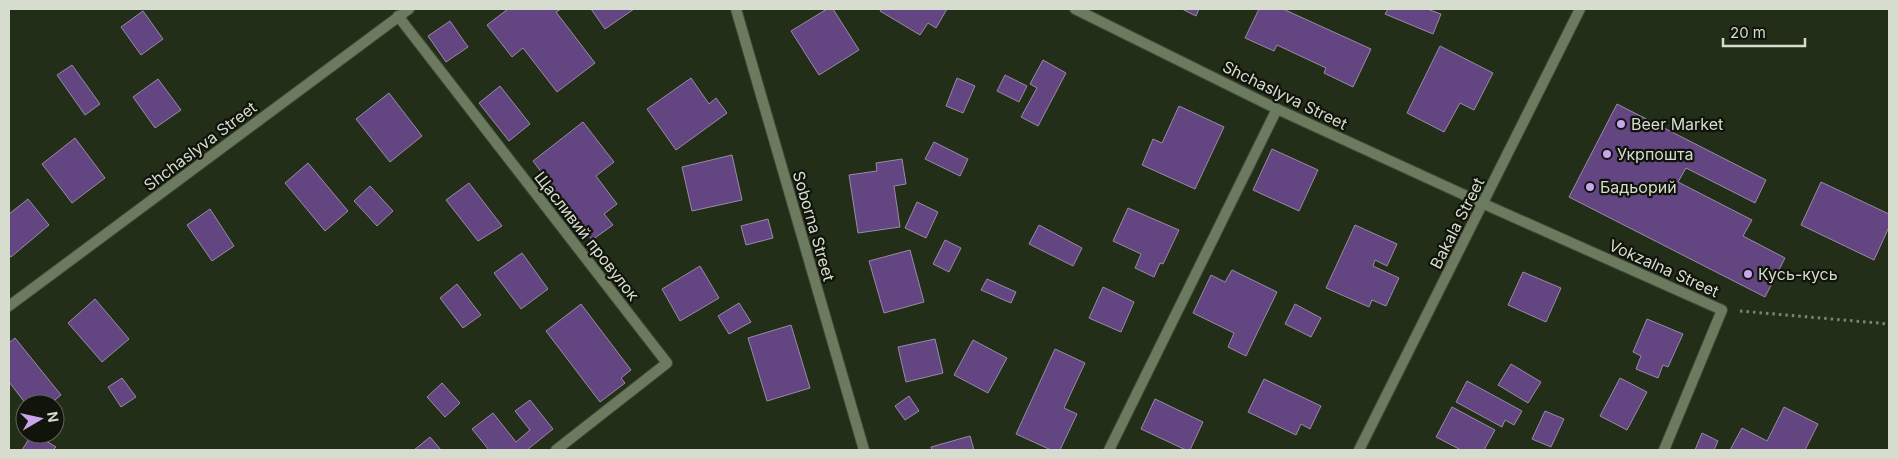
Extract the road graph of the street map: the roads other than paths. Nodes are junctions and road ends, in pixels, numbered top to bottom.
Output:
1 (409, 9) edge
2 (736, 9) edge
3 (1075, 9) edge
4 (1580, 9) edge
5 (398, 16) junction
6 (1276, 108) junction
7 (1484, 204) junction
8 (9, 306) edge
9 (556, 450) edge
10 (864, 450) edge
11 (1109, 450) edge
12 (1359, 450) edge
13 (1664, 450) edge

1 - 5 street, Shchaslyva Street
2 - 10 street, Soborna Street
3 - 6 street, Shchaslyva Street
4 - 7 street, Bakala Street
5 - 8 street, Shchaslyva Street
5 - 9 street, Щасливий провулок
6 - 7 street, Shchaslyva Street
6 - 11 street
7 - 12 street, Bakala Street
7 - 13 street, Vokzalna Street

